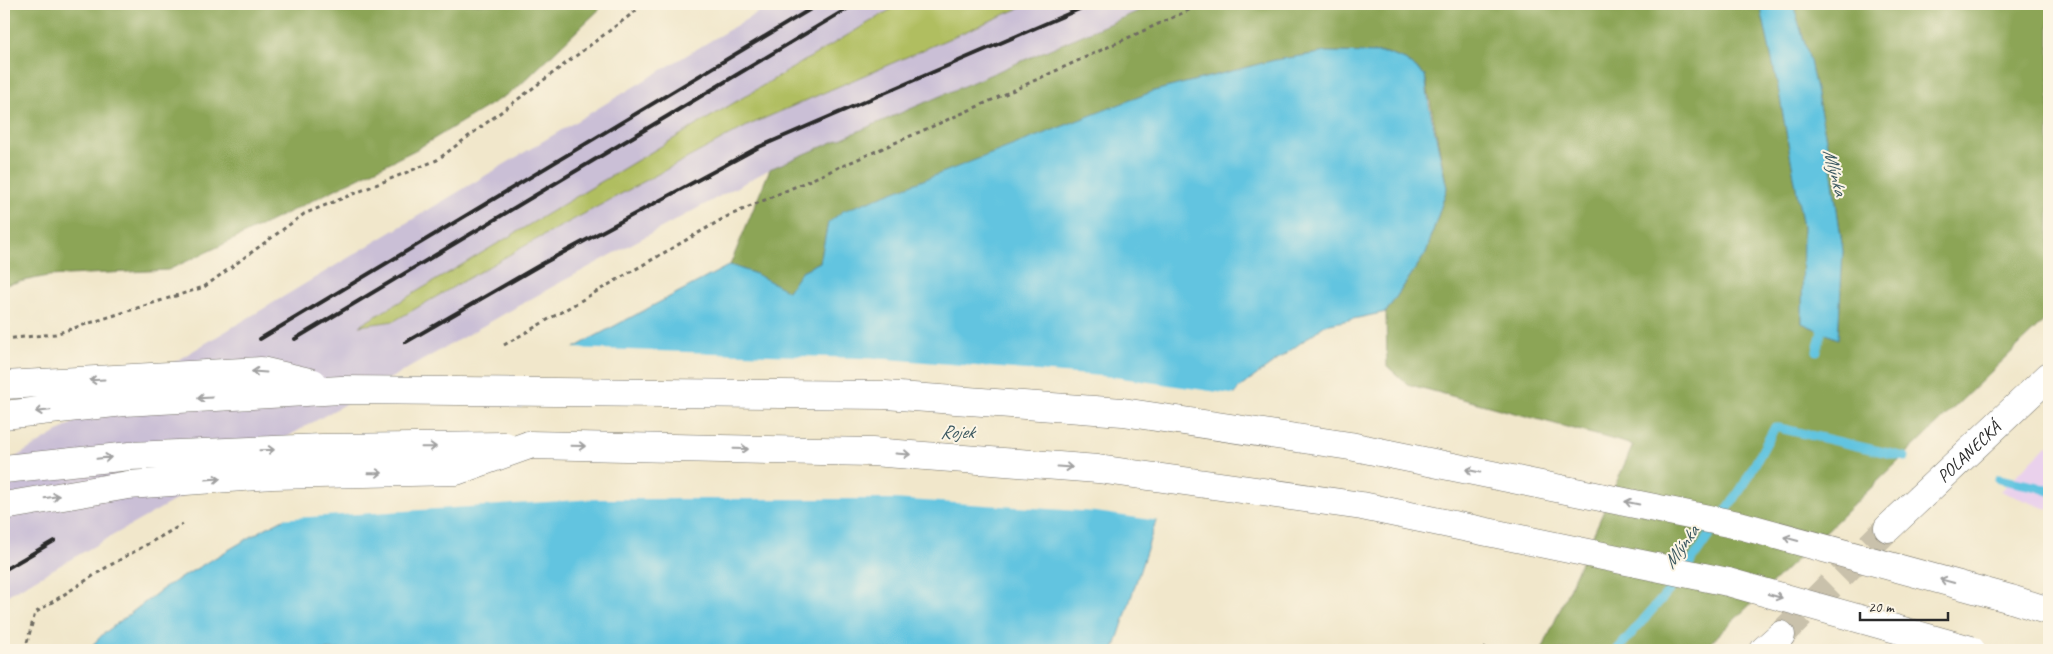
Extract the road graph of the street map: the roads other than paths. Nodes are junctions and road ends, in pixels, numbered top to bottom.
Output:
1 (2049, 376) edge
2 (4, 385) edge
3 (341, 390) junction
4 (4, 415) edge
5 (529, 445) junction
6 (4, 469) edge
7 (4, 506) edge
8 (1888, 528) tunnel mouth
9 (2049, 610) edge
10 (1971, 650) edge

1 - 8 main road, POLANECKÁ
3 -> 2 main road, bridge
3 -> 4 main road, bridge
9 -> 3 main road, bridge
6 -> 5 main road, bridge
7 -> 5 main road, bridge
5 -> 10 main road, bridge

